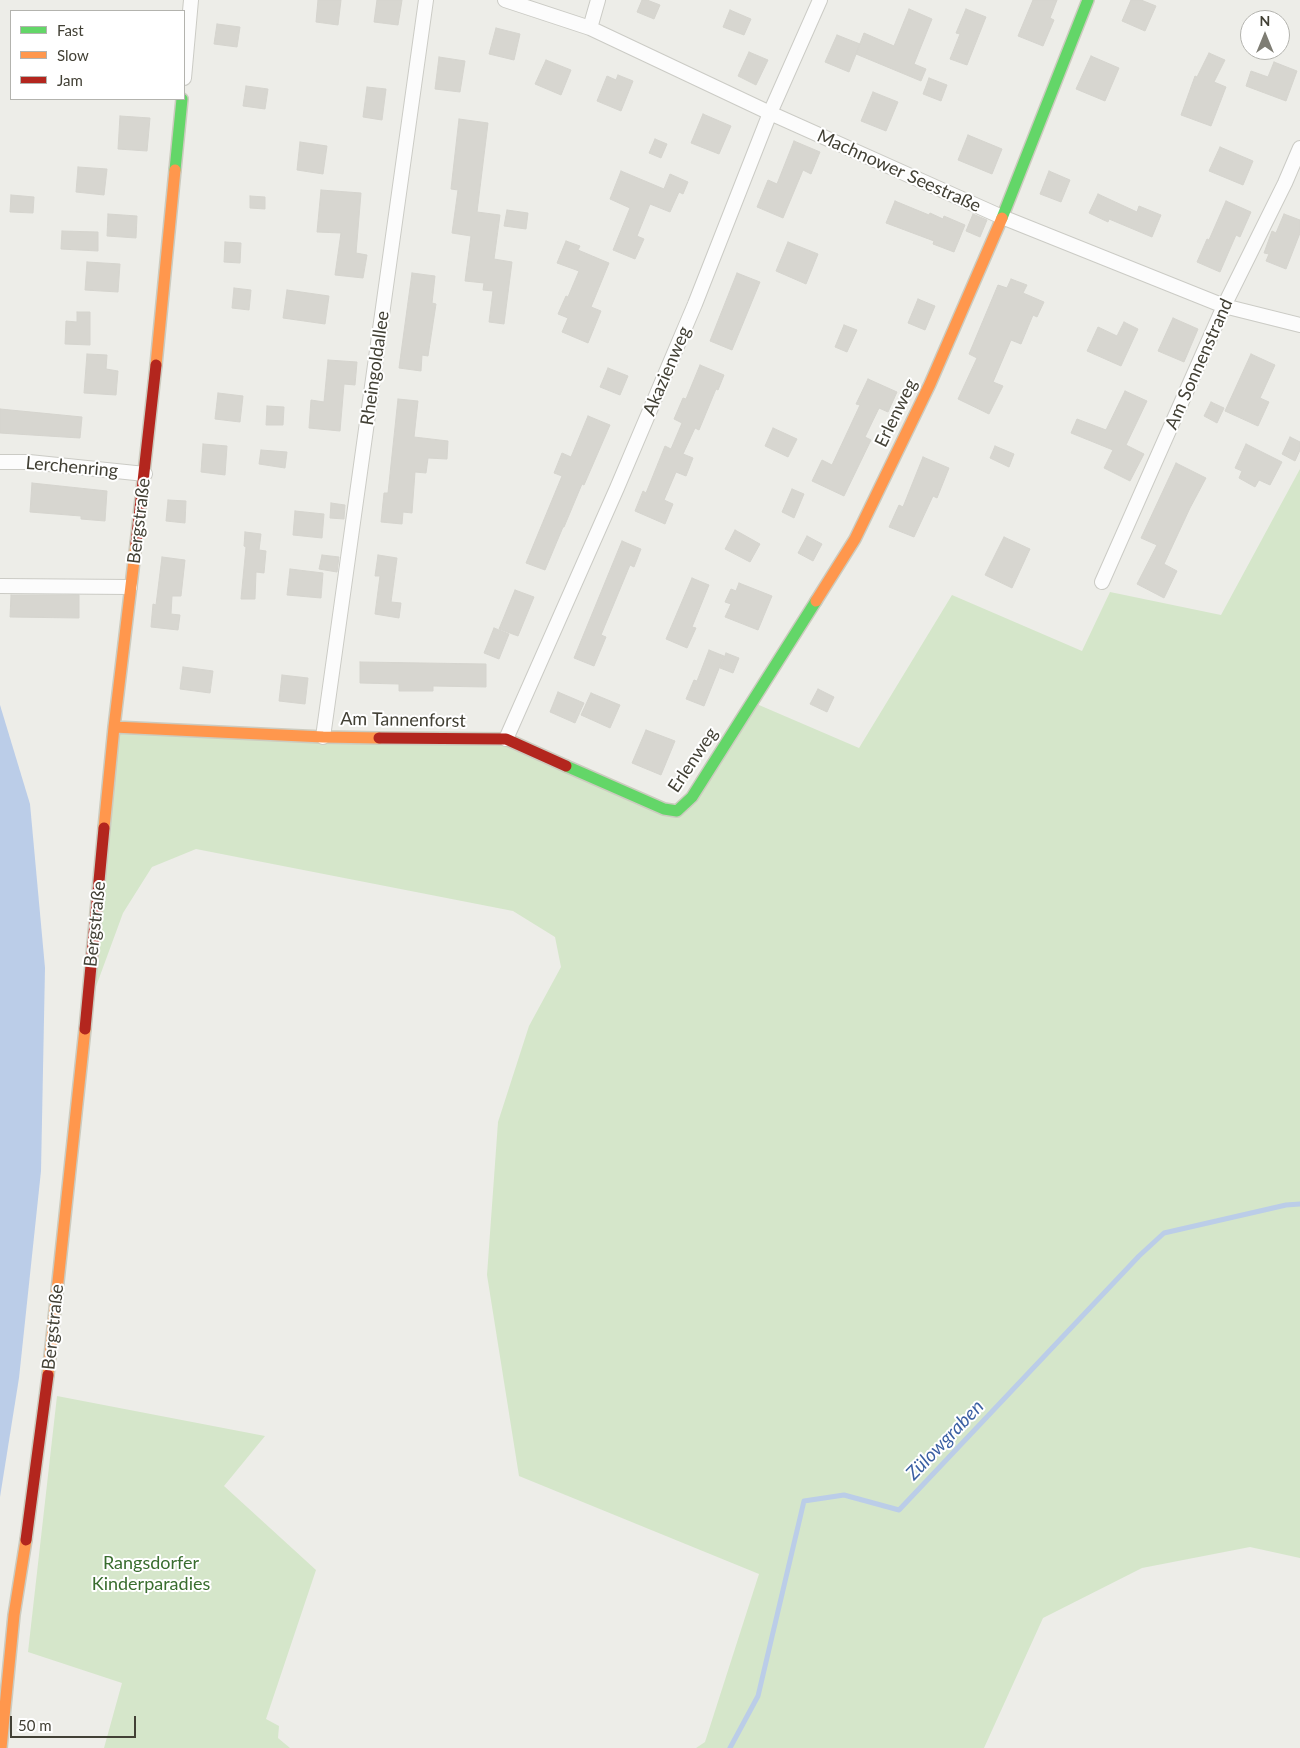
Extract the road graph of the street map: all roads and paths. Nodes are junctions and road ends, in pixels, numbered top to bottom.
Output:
1 (191, 0) edge
2 (426, 0) edge
3 (505, 0) edge
4 (598, 0) edge
5 (820, 0) edge
6 (1088, 0) edge
7 (590, 28) junction
8 (185, 67) edge
9 (182, 100) edge
10 (770, 113) junction
11 (1300, 148) edge
12 (1002, 217) junction
13 (1224, 306) junction
14 (1300, 325) edge
15 (0, 462) edge
16 (145, 474) junction
17 (1102, 582) dead end
18 (0, 586) edge
19 (130, 588) junction
20 (114, 727) junction
21 (324, 737) junction
22 (506, 739) junction
23 (677, 811) joint
24 (1, 1748) edge

1 - 8 street
2 - 21 street, Rheingoldallee
3 - 7 street, Machnower Seestraße
4 - 7 street
5 - 10 street, Akazienweg
6 - 12 street, Erlenweg
7 - 10 street, Machnower Seestraße
9 - 16 street, Bergstraße
10 - 12 street, Machnower Seestraße
10 - 22 street, Akazienweg
11 - 13 street, Am Sonnenstrand
12 - 13 street, Machnower Seestraße
12 - 23 street, Erlenweg
13 - 14 street, Machnower Seestraße
13 - 17 street, Am Sonnenstrand
15 - 16 street, Lerchenring
16 - 19 street, Bergstraße
18 - 19 street
19 - 20 street, Bergstraße
20 - 21 street, Am Tannenforst
20 - 24 street, Bergstraße
21 - 22 street, Am Tannenforst
22 - 23 street, Am Tannenforst

